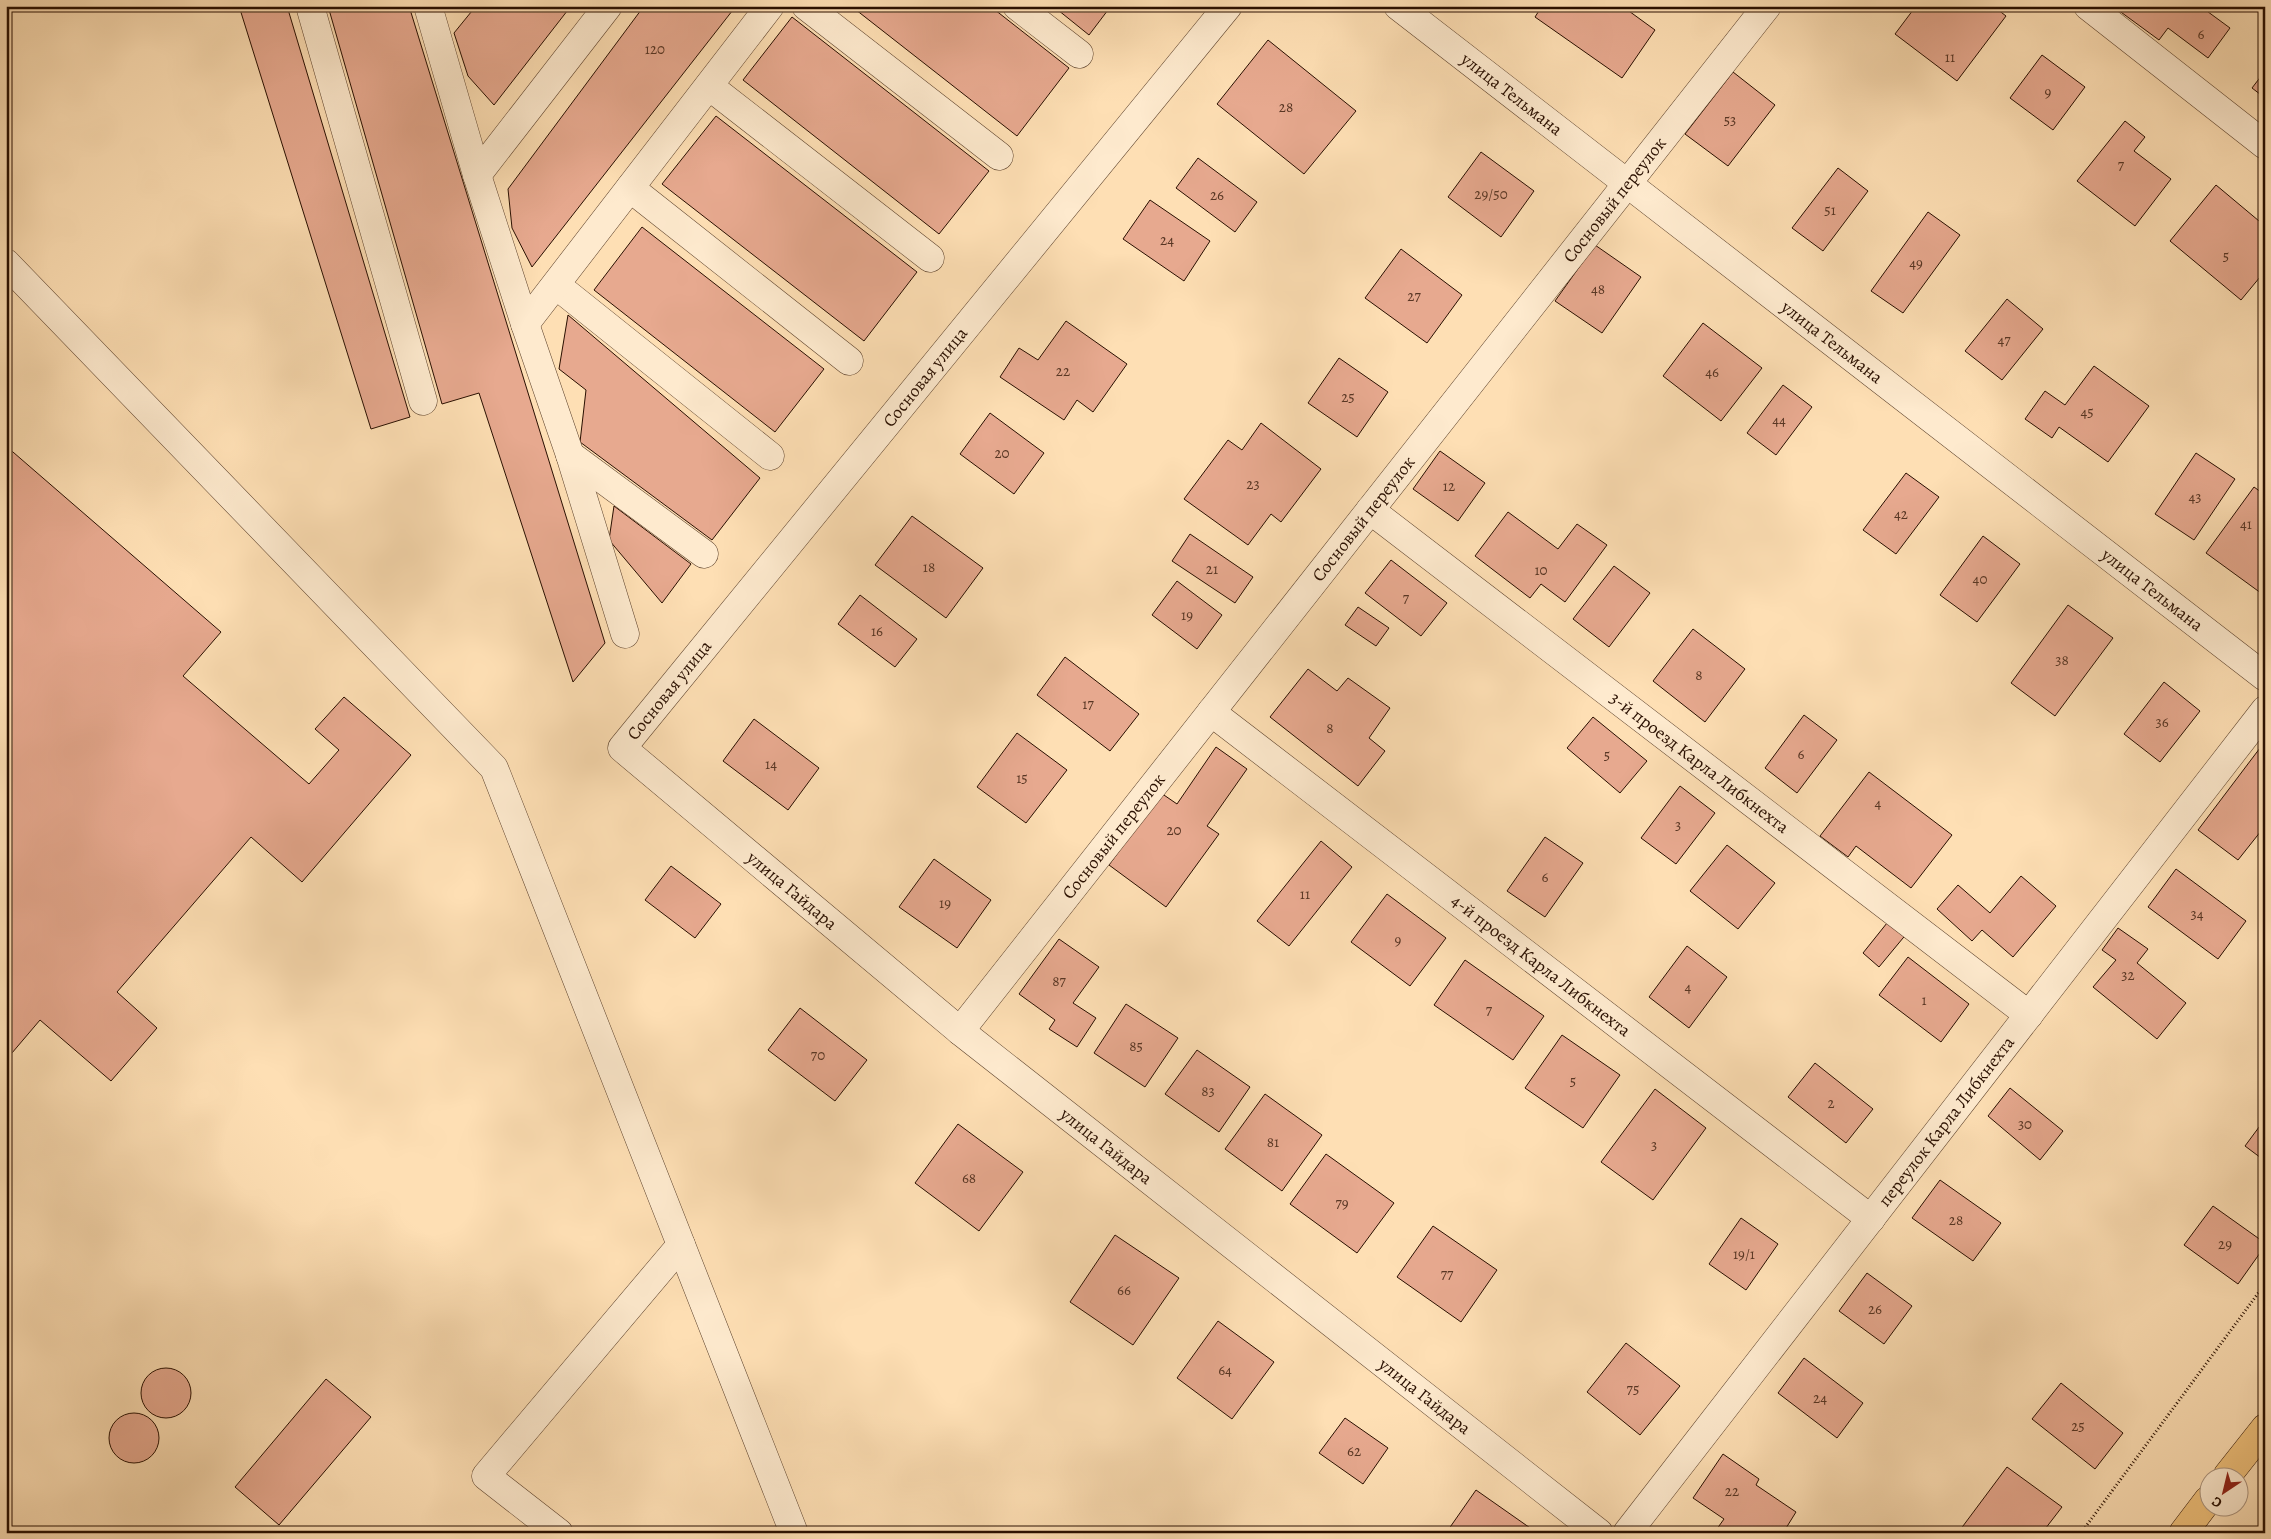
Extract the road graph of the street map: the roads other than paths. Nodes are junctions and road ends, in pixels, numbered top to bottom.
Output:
1 (310, 6) edge
2 (608, 6) edge
3 (770, 6) edge
4 (806, 6) edge
5 (1017, 6) edge
6 (1228, 6) edge
7 (1398, 6) edge
8 (1767, 6) edge
9 (2088, 6) edge
10 (437, 13) edge
11 (1079, 54) dead end
12 (709, 86) junction
13 (2265, 145) edge
14 (999, 156) dead end
15 (477, 175) junction
16 (1627, 185) junction
17 (630, 188) junction
18 (930, 258) dead end
19 (6, 263) edge
20 (556, 285) junction
21 (525, 324) junction
22 (849, 361) dead end
23 (424, 401) dead end
24 (570, 455) junction
25 (770, 456) dead end
26 (1370, 510) junction
27 (704, 554) dead end
28 (625, 634) dead end
29 (2265, 677) edge
30 (2265, 710) edge
31 (1211, 712) junction
32 (622, 748) joint
33 (2029, 1015) junction
34 (960, 1032) junction
35 (1870, 1219) junction
36 (681, 1245) junction
37 (2265, 1428) edge
38 (2235, 1466) edge
39 (2198, 1513) edge
40 (559, 1533) edge
41 (794, 1533) edge
42 (1599, 1533) edge
43 (1627, 1533) edge
44 (2183, 1533) edge

1 - 23 street
2 - 15 street
3 - 12 street
4 - 14 street
5 - 11 street
6 - 32 street, Сосновая улица
7 - 16 street, улица Тельмана
8 - 16 street, Сосновый переулок
9 - 13 street
10 - 15 street
12 - 17 street
12 - 18 street
15 - 21 street
16 - 26 street, Сосновый переулок
16 - 29 street, улица Тельмана
17 - 20 street
17 - 22 street
19 - 36 street
20 - 21 street
20 - 25 street
21 - 24 street
24 - 27 street
24 - 28 street
26 - 31 street, Сосновый переулок
26 - 33 street, 3-й проезд Карла Либкнехта
30 - 33 street, переулок Карла Либкнехта
31 - 34 street, Сосновый переулок
31 - 35 street, 4-й проезд Карла Либкнехта
32 - 34 street, улица Гайдара
33 - 35 street, переулок Карла Либкнехта
34 - 42 street, улица Гайдара
35 - 43 street, переулок Карла Либкнехта
36 - 40 street
36 - 41 street
37 - 38 main road
39 - 44 main road

